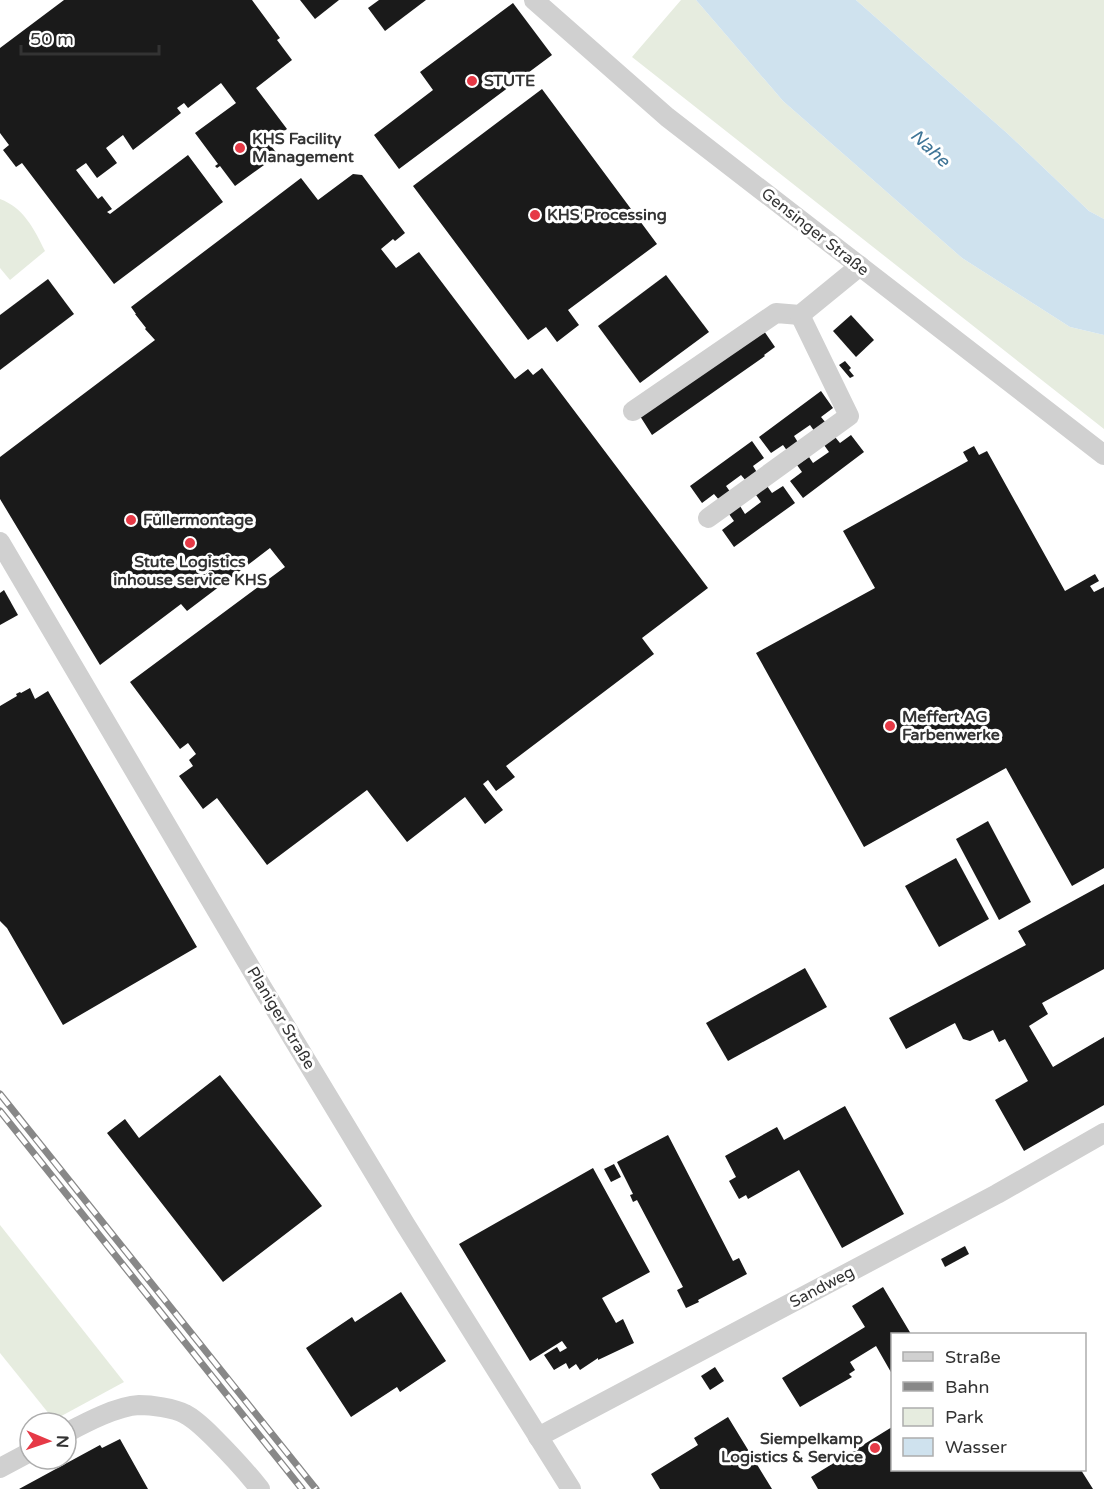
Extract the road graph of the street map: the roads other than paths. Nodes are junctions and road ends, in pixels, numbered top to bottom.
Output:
1 (534, 0) edge
2 (860, 266) junction
3 (800, 315) junction
4 (633, 411) dead end
5 (1104, 454) edge
6 (708, 518) dead end
7 (0, 542) edge
8 (1104, 1133) edge
9 (78, 1427) edge
10 (538, 1437) junction
11 (18, 1458) edge
12 (0, 1468) edge
13 (260, 1489) edge
14 (571, 1489) edge

1 - 2 street, Gensinger Straße
2 - 3 street
2 - 5 street, Gensinger Straße
3 - 4 street
3 - 6 street
7 - 10 street, Planiger Straße
8 - 10 street, Sandweg
9 - 13 street
10 - 14 street, Planiger Straße
11 - 12 street

